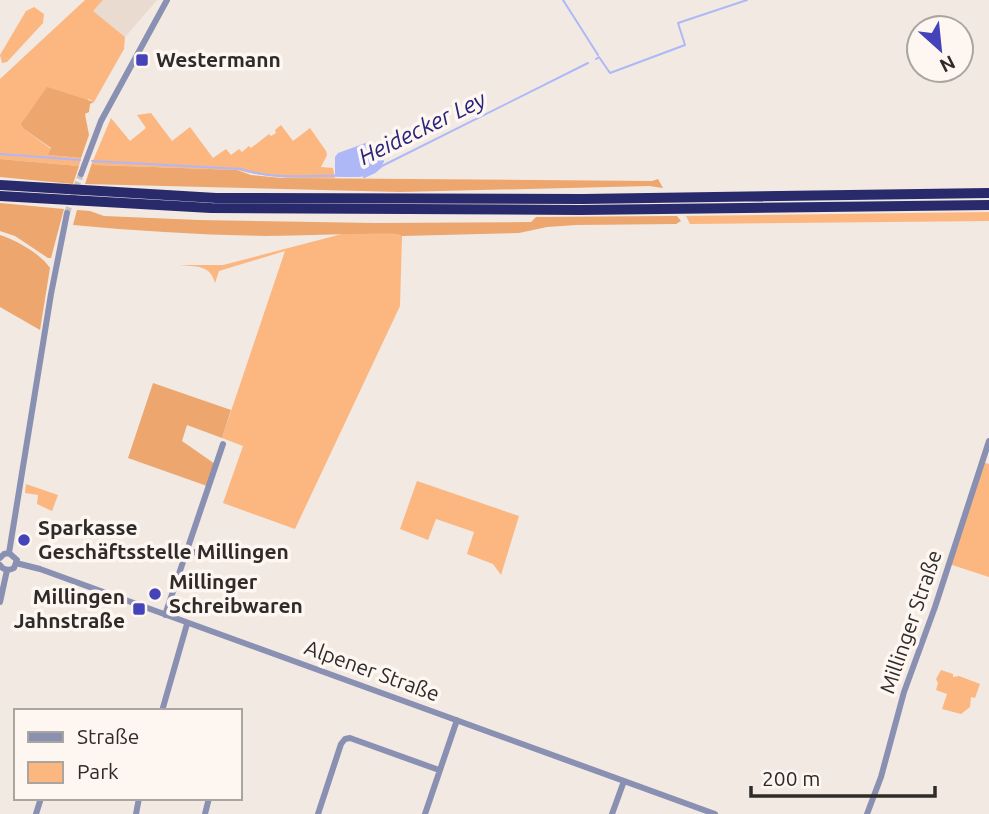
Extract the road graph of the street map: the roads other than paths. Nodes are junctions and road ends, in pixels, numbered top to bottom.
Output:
1 (167, 0) edge
2 (81, 174) tunnel mouth
3 (0, 185) edge
4 (989, 193) edge
5 (0, 197) edge
6 (989, 205) edge
7 (67, 213) tunnel mouth
8 (989, 441) edge
9 (223, 444) dead end
10 (9, 553) junction
11 (186, 555) junction
12 (264, 555) dead end
13 (0, 558) edge
14 (16, 563) junction
15 (0, 565) edge
16 (7, 570) junction
17 (0, 602) edge
18 (165, 615) junction
19 (187, 624) junction
20 (163, 709) edge
21 (457, 720) junction
22 (439, 770) junction
23 (624, 781) junction
24 (318, 814) edge
25 (425, 814) edge
26 (612, 814) edge
27 (715, 814) edge
28 (867, 814) edge

1 - 2 street
3 - 4 highway
5 - 6 highway
7 - 10 street
8 - 28 street, Millinger Straße
9 - 11 street
10 - 13 street
10 - 14 street
11 - 12 street
11 - 18 street
14 - 16 street
14 - 18 street, Alpener Straße
15 - 16 street
16 - 17 street
18 - 19 street, Alpener Straße
19 - 20 street
19 - 21 street, Alpener Straße
21 - 22 street
21 - 23 street, Alpener Straße
22 - 24 street
22 - 25 street
23 - 26 street
23 - 27 street, Alpener Straße

